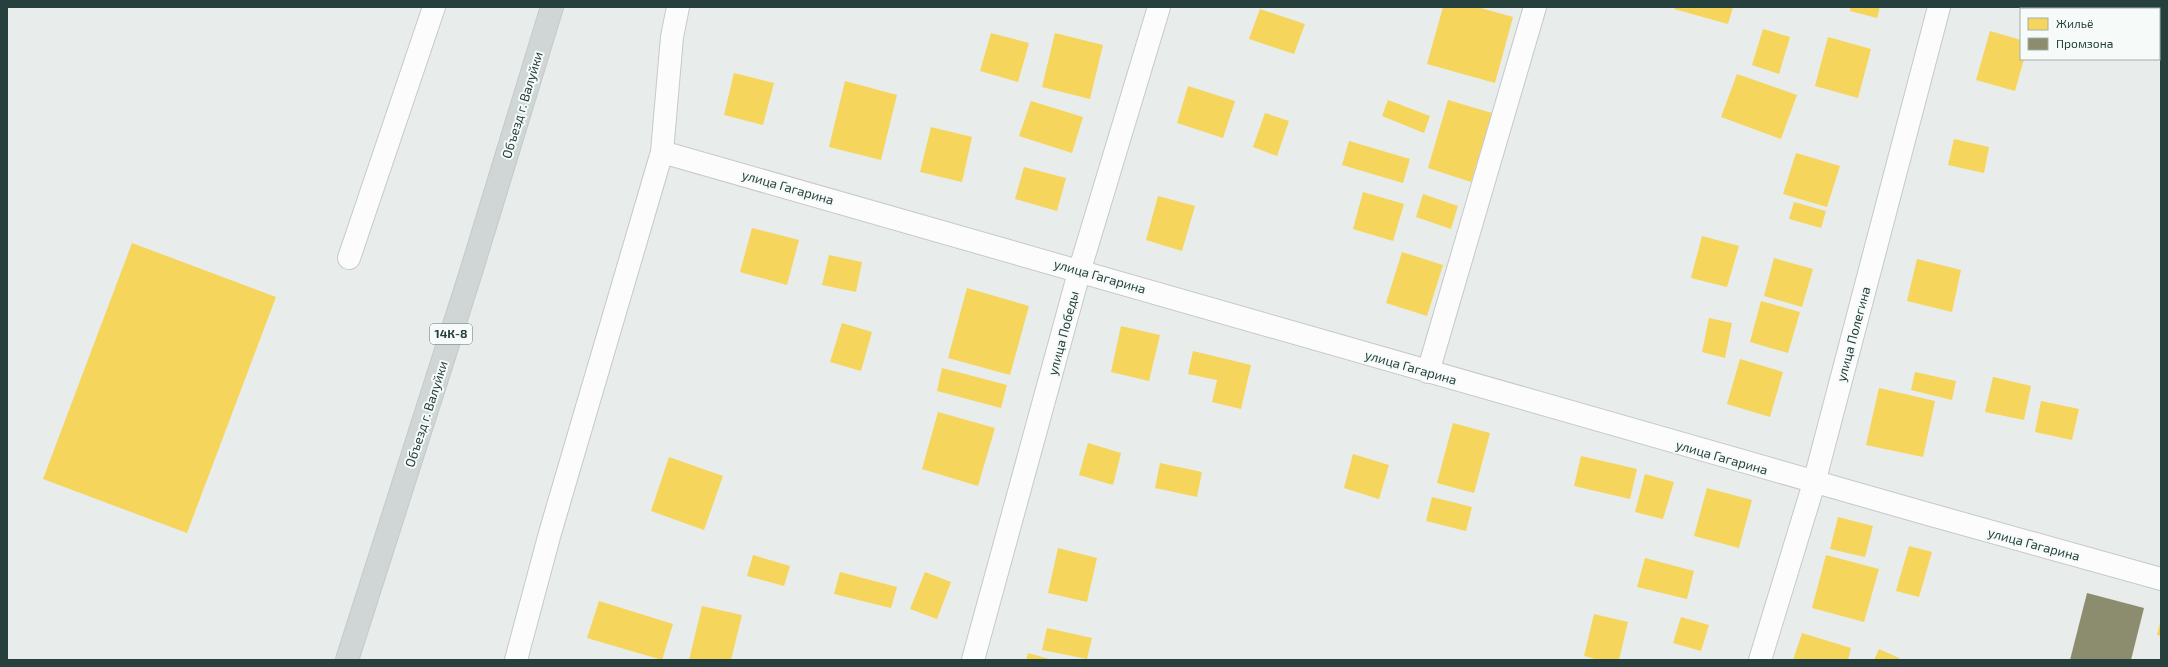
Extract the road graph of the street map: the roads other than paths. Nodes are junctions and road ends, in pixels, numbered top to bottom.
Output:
1 (434, 7) edge
2 (552, 7) edge
3 (678, 7) edge
4 (1159, 7) edge
5 (1535, 7) edge
6 (1939, 7) edge
7 (662, 152) junction
8 (349, 258) dead end
9 (1080, 270) junction
10 (1428, 372) junction
11 (1814, 483) junction
12 (2161, 579) edge
13 (347, 660) edge
14 (516, 660) edge
15 (973, 660) edge
16 (1760, 660) edge

1 - 8 street
2 - 13 main road, Объезд г. Валуйки / 14К-8
3 - 7 street
4 - 9 street, улица Победы
5 - 10 street
6 - 11 street, улица Полегина
7 - 9 street, улица Гагарина
7 - 14 street
9 - 10 street, улица Гагарина
9 - 15 street, улица Победы
10 - 11 street, улица Гагарина
11 - 12 street, улица Гагарина
11 - 16 street, улица Полегина

